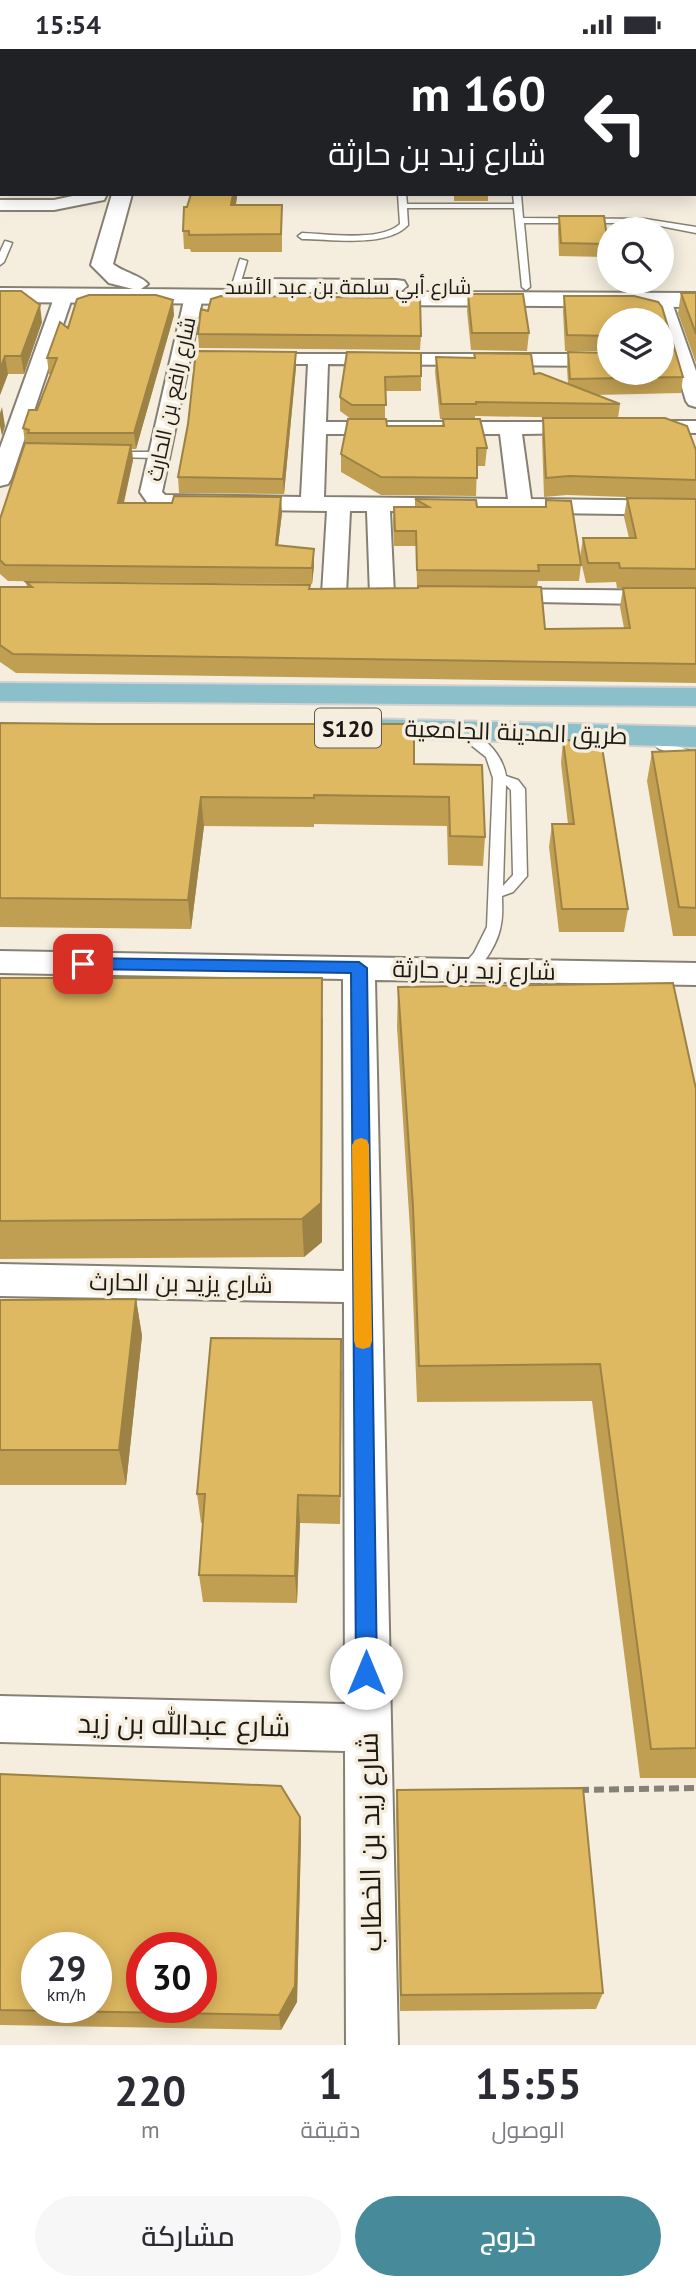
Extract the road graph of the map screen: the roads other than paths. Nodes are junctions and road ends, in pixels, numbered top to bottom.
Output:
1 (96, 196) edge
2 (101, 196) edge
3 (101, 196) edge
4 (121, 196) edge
5 (402, 196) edge
6 (517, 196) edge
7 (0, 205) edge
8 (402, 206) junction
9 (518, 206) junction
10 (114, 220) junction
11 (519, 220) junction
12 (89, 221) dead end
13 (696, 230) edge
14 (302, 236) dead end
15 (8, 243) dead end
16 (243, 261) dead end
17 (0, 262) edge
18 (0, 283) edge
19 (39, 283) junction
20 (64, 284) junction
21 (137, 284) junction
22 (236, 285) junction
23 (526, 287) junction
24 (696, 288) edge
25 (0, 295) edge
26 (194, 296) junction
27 (662, 300) junction
28 (696, 300) edge
29 (180, 357) junction
30 (208, 358) edge
31 (235, 358) edge
32 (318, 359) junction
33 (597, 360) edge
34 (674, 361) edge
35 (683, 361) junction
36 (696, 400) edge
37 (510, 427) junction
38 (696, 427) edge
39 (315, 428) junction
40 (108, 455) edge
41 (159, 455) junction
42 (0, 479) edge
43 (312, 504) junction
44 (339, 504) junction
45 (377, 504) junction
46 (520, 506) junction
47 (696, 508) edge
48 (306, 594) edge
49 (334, 594) junction
50 (382, 594) junction
51 (408, 595) edge
52 (475, 595) edge
53 (696, 598) edge
54 (0, 692) edge
55 (696, 697) edge
56 (696, 725) edge
57 (328, 728) edge
58 (458, 730) junction
59 (651, 736) junction
60 (696, 737) edge
61 (696, 757) edge
62 (500, 778) junction
63 (496, 893) junction
64 (0, 962) edge
65 (359, 968) junction
66 (468, 969) junction
67 (696, 974) edge
68 (0, 1280) edge
69 (362, 1287) junction
70 (0, 1719) edge
71 (367, 1728) junction
72 (372, 2045) edge

1 - 7 street
2 - 10 street
3 - 12 street
4 - 10 street
5 - 8 lane
6 - 9 lane
8 - 9 lane
8 - 14 lane
9 - 11 lane
10 - 21 street
11 - 13 lane
11 - 23 lane
15 - 17 lane
16 - 22 lane
18 - 19 street, شارع أبي سلمة بن عبد الأسد
19 - 20 street
19 - 21 street, شارع أبي سلمة بن عبد الأسد
20 - 25 street, شارع أبي سلمة بن عبد الأسد
20 - 26 street, شارع أبي سلمة بن عبد الأسد
20 - 42 street
21 - 22 street, شارع أبي سلمة بن عبد الأسد
22 - 23 street, شارع أبي سلمة بن عبد الأسد
23 - 24 street, شارع أبي سلمة بن عبد الأسد
26 - 27 street, شارع أبي سلمة بن عبد الأسد
26 - 29 street, شارع رافع بن الحارث
27 - 28 street, شارع أبي سلمة بن عبد الأسد
27 - 35 street
29 - 30 street
29 - 41 street, شارع رافع بن الحارث
31 - 32 street
32 - 33 street
32 - 39 street
34 - 35 street
35 - 36 street
37 - 38 street
37 - 39 street
37 - 46 street
39 - 43 street
40 - 41 lane
41 - 43 street, شارع رافع بن الحارث
43 - 44 street
44 - 45 street
44 - 49 street
45 - 46 street
45 - 50 street
46 - 47 street
48 - 49 street
49 - 50 street
50 - 51 street
52 - 53 street
54 - 55 main road, طريق المدينة الجامعية / S120
56 - 59 main road
57 - 58 main road, طريق المدينة الجامعية / S120
58 - 59 main road, طريق المدينة الجامعية / S120
58 - 62 lane
59 - 60 main road, طريق المدينة الجامعية / S120
59 - 61 lane
62 - 63 lane
62 - 63 lane
63 - 66 lane
64 - 65 street, شارع زيد بن حارثة
65 - 66 street, شارع زيد بن حارثة
65 - 69 street, شارع زيد بن الخطاب
66 - 67 street, شارع زيد بن حارثة
68 - 69 street, شارع يزيد بن الحارث
69 - 71 street, شارع زيد بن الخطاب
70 - 71 street, شارع عبدالله بن زيد
71 - 72 street, شارع زيد بن الخطاب

